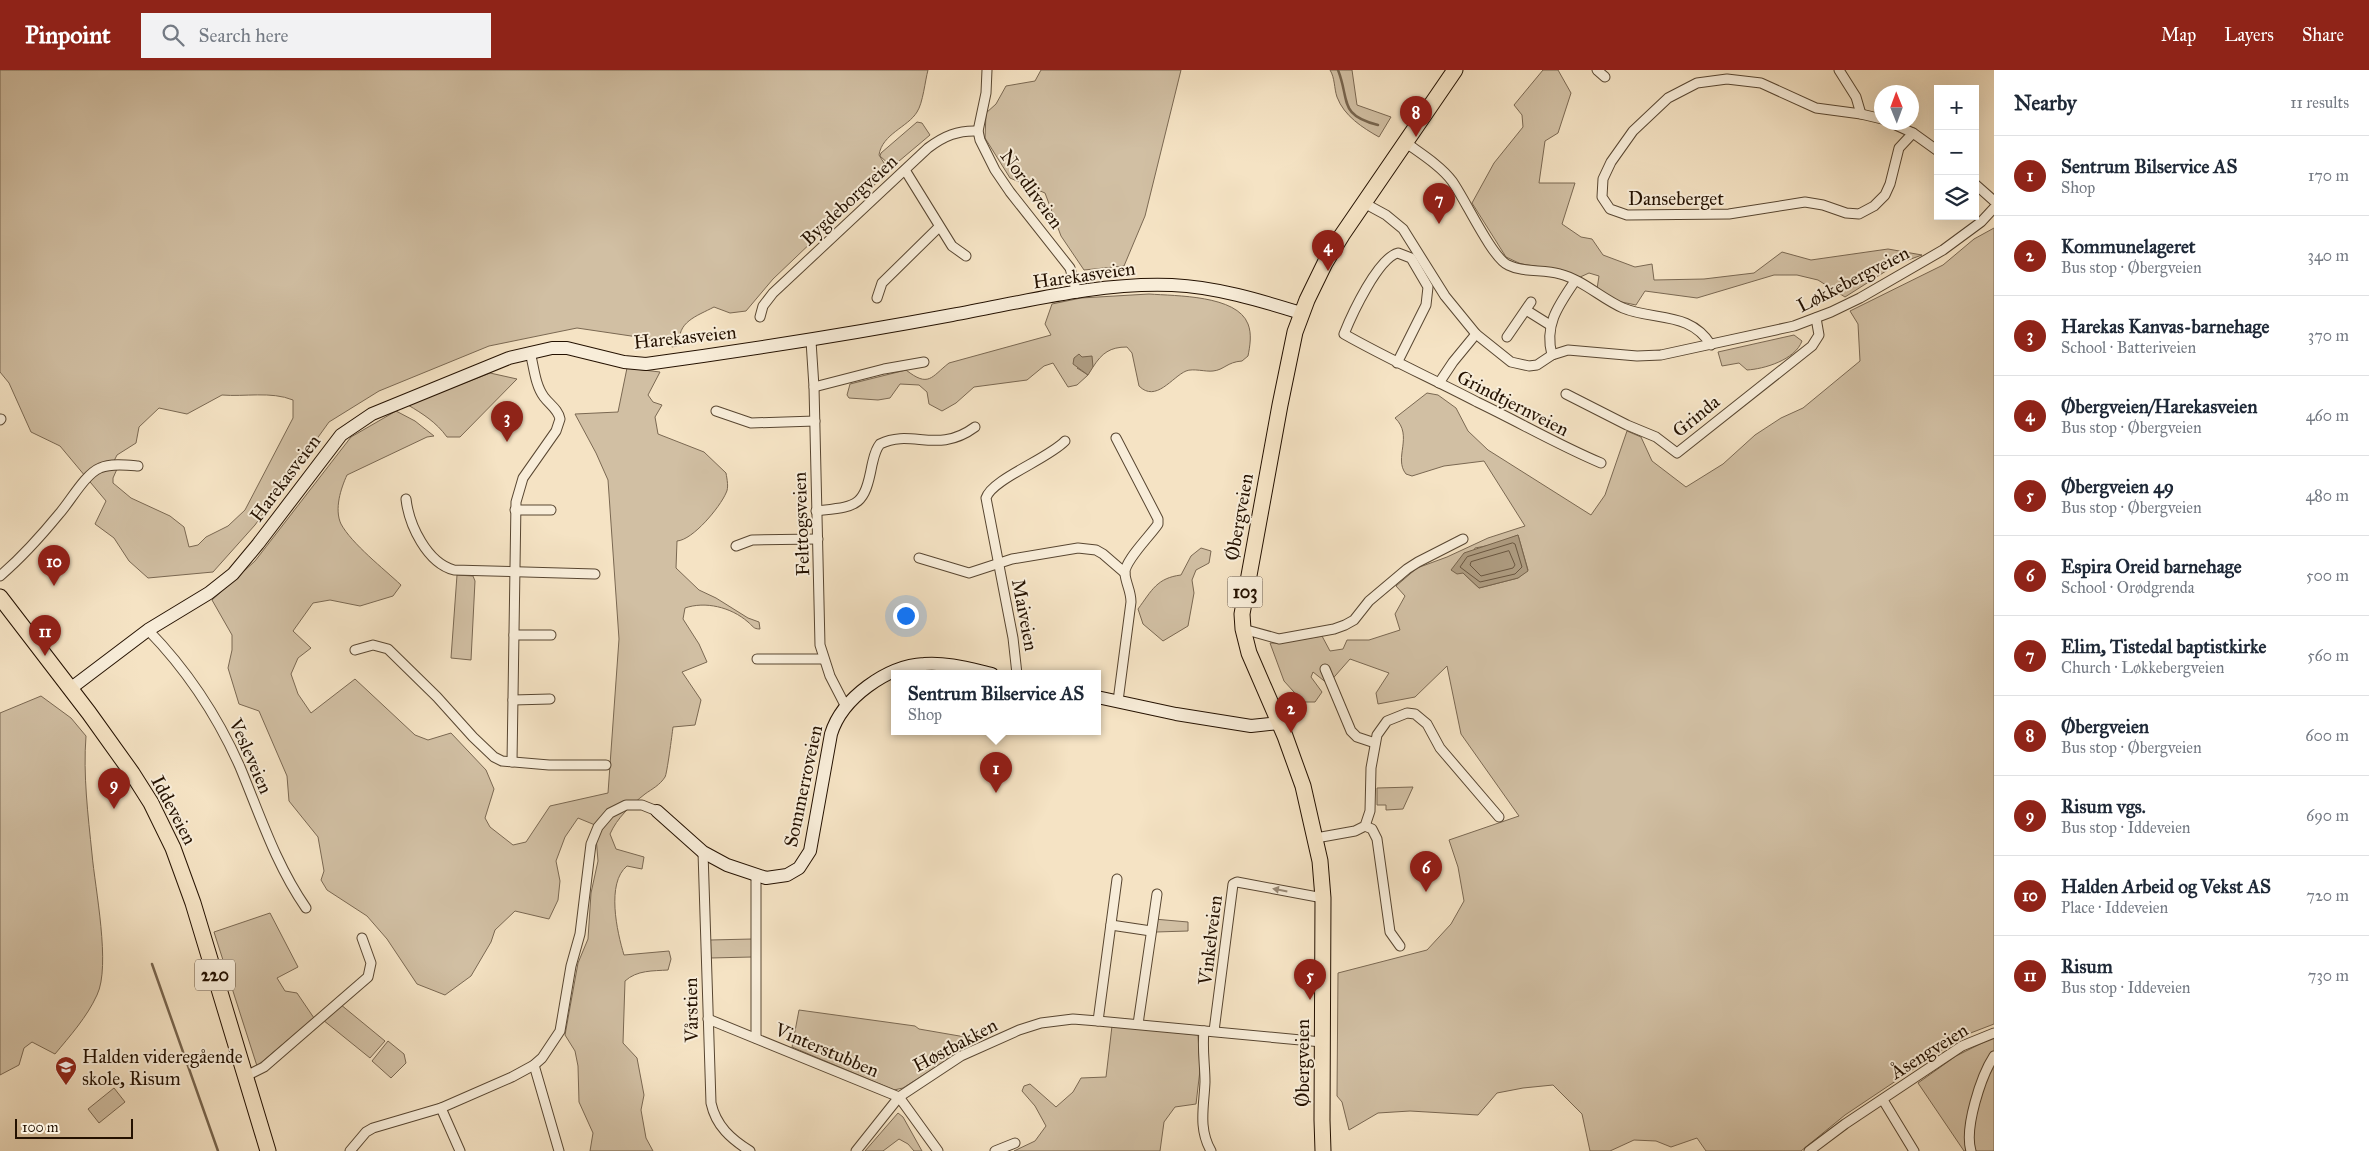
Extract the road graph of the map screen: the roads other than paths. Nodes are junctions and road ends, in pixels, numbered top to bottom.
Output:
1 (987, 70) edge
2 (1455, 70) edge
3 (1597, 70) edge
4 (1839, 70) edge
5 (1605, 77) dead end
6 (1861, 114) junction
7 (1874, 117) edge
8 (1905, 130) edge
9 (978, 131) junction
10 (1913, 134) junction
11 (1405, 142) junction
12 (1934, 148) edge
13 (905, 170) junction
14 (1979, 188) edge
15 (1994, 201) edge
16 (1364, 203) junction
17 (1994, 208) edge
18 (938, 227) junction
19 (966, 256) dead end
20 (1575, 281) junction
21 (1077, 293) junction
22 (877, 298) dead end
23 (1301, 313) junction
24 (760, 317) dead end
25 (1816, 318) junction
26 (1550, 325) junction
27 (1476, 334) junction
28 (1507, 337) dead end
29 (811, 341) junction
30 (1711, 346) junction
31 (530, 352) junction
32 (1552, 355) junction
33 (924, 362) dead end
34 (1397, 363) junction
35 (1439, 383) junction
36 (814, 387) junction
37 (1566, 394) dead end
38 (716, 411) dead end
39 (814, 421) junction
40 (975, 427) dead end
41 (1116, 438) dead end
42 (1065, 441) dead end
43 (1601, 464) dead end
44 (138, 466) dead end
45 (406, 499) dead end
46 (515, 510) junction
47 (551, 510) dead end
48 (816, 511) junction
49 (818, 539) junction
50 (1463, 539) dead end
51 (736, 546) dead end
52 (919, 558) dead end
53 (997, 563) junction
54 (514, 572) junction
55 (1124, 573) junction
56 (595, 574) dead end
57 (0, 576) edge
58 (0, 597) edge
59 (1243, 629) junction
60 (148, 630) junction
61 (514, 635) junction
62 (551, 635) dead end
63 (355, 650) dead end
64 (757, 659) dead end
65 (823, 659) junction
66 (1325, 669) dead end
67 (897, 670) edge
68 (972, 670) edge
69 (1017, 670) edge
70 (891, 673) edge
71 (70, 689) junction
72 (1101, 698) edge
73 (513, 700) junction
74 (550, 700) dead end
75 (1118, 701) junction
76 (846, 707) junction
77 (1279, 723) junction
78 (1376, 743) junction
79 (512, 762) junction
80 (606, 764) dead end
81 (657, 811) joint
82 (1499, 817) dead end
83 (1365, 826) junction
84 (1316, 838) junction
85 (703, 852) junction
86 (756, 876) junction
87 (1117, 879) dead end
88 (1157, 894) dead end
89 (1323, 898) junction
90 (306, 908) dead end
91 (1111, 925) junction
92 (1151, 931) junction
93 (362, 938) dead end
94 (1400, 946) dead end
95 (708, 1019) junction
96 (1098, 1021) junction
97 (1138, 1024) junction
98 (1204, 1030) junction
99 (1214, 1031) junction
100 (1994, 1032) edge
101 (756, 1038) junction
102 (1322, 1042) junction
103 (1994, 1056) edge
104 (534, 1065) junction
105 (246, 1076) junction
106 (899, 1097) junction
107 (1883, 1100) junction
108 (441, 1108) junction
109 (1015, 1143) dead end
110 (355, 1149) edge
111 (268, 1151) edge
112 (460, 1151) edge
113 (559, 1151) edge
114 (750, 1151) edge
115 (856, 1151) edge
116 (938, 1151) edge
117 (995, 1151) edge
118 (1211, 1151) edge
119 (1323, 1151) edge
120 (1809, 1151) edge
121 (1914, 1151) edge
122 (1971, 1151) edge

1 - 9 street
2 - 11 main road, Øbergveien / 103
3 - 5 street
4 - 6 street
6 - 7 street
6 - 10 street, Danseberget
8 - 10 street
9 - 13 street, Bygdeborgveien
9 - 21 street, Nordliveien
10 - 12 street
11 - 16 main road, Øbergveien / 103
11 - 20 street
13 - 18 street
13 - 24 street, Bygdeborgveien
14 - 15 street
16 - 23 main road, Øbergveien / 103
16 - 27 street, Løkkebergveien
17 - 25 street, Løkkebergveien
18 - 19 street
18 - 22 street
20 - 26 street
20 - 30 street
21 - 23 street, Harekasveien
21 - 29 street, Harekasveien
23 - 59 main road, Øbergveien / 103
25 - 30 street, Løkkebergveien
25 - 37 street, Grinda
26 - 28 street
26 - 32 street
27 - 32 street, Løkkebergveien
27 - 35 street, Grindtjernveien
29 - 31 street, Harekasveien
29 - 36 street, Felttogsveien
30 - 32 street, Løkkebergveien
31 - 46 street
31 - 60 street, Harekasveien
33 - 36 street
34 - 34 street
34 - 35 street
35 - 43 street, Grindtjernveien
36 - 39 street, Felttogsveien
38 - 39 street
39 - 48 street, Felttogsveien
40 - 48 street
41 - 55 street
42 - 53 street, Maiveien
44 - 57 street
45 - 54 street
46 - 47 street
46 - 54 street
48 - 49 street, Felttogsveien
49 - 51 street
49 - 65 street, Felttogsveien
50 - 59 street
52 - 53 street, Maiveien
53 - 55 street, Maiveien
53 - 69 street, Maiveien
54 - 56 street
54 - 61 street
55 - 75 street
58 - 71 main road, Iddeveien / 220
59 - 77 main road, Øbergveien / 103
60 - 71 street, Harekasveien
60 - 90 street, Vesleveien
61 - 62 street
61 - 73 street
63 - 79 street
64 - 65 street
65 - 76 street, Felttogsveien
66 - 78 street
67 - 68 street, Sommerroveien
70 - 76 street, Sommerroveien
71 - 105 main road, Iddeveien / 220
72 - 75 street
73 - 74 street
73 - 79 street
75 - 77 street
76 - 86 street, Sommerroveien
77 - 84 main road, Øbergveien / 103
78 - 82 street
78 - 83 street
79 - 80 street
81 - 85 street, Sommerroveien
81 - 104 street
83 - 84 street
83 - 94 street
84 - 89 main road, Øbergveien / 103
85 - 86 street, Sommerroveien
85 - 95 street, Vårstien
86 - 101 street
87 - 91 street
88 - 92 street
89 -> 99 street, Vinkelveien
89 - 102 main road, Øbergveien / 103
91 - 92 street
91 - 96 street
92 - 97 street
93 - 105 street
95 - 101 street, Vinterstubben
95 - 114 street, Vårstien
96 - 97 street, Høstbakken
96 - 106 street, Høstbakken
97 - 98 street, Høstbakken
98 - 99 street, Høstbakken
98 - 118 street
99 - 102 street, Høstbakken
100 - 107 street, Åsengveien
101 - 106 street, Vinterstubben
102 - 119 main road, Øbergveien / 103
103 - 122 street
104 - 108 street
104 - 113 street
105 - 111 main road, Iddeveien / 220
106 - 115 street, Høstbakken
106 - 116 street
107 - 120 street, Åsengveien
107 - 121 street, Åsengveien
108 - 110 street
108 - 112 street
109 - 117 street

